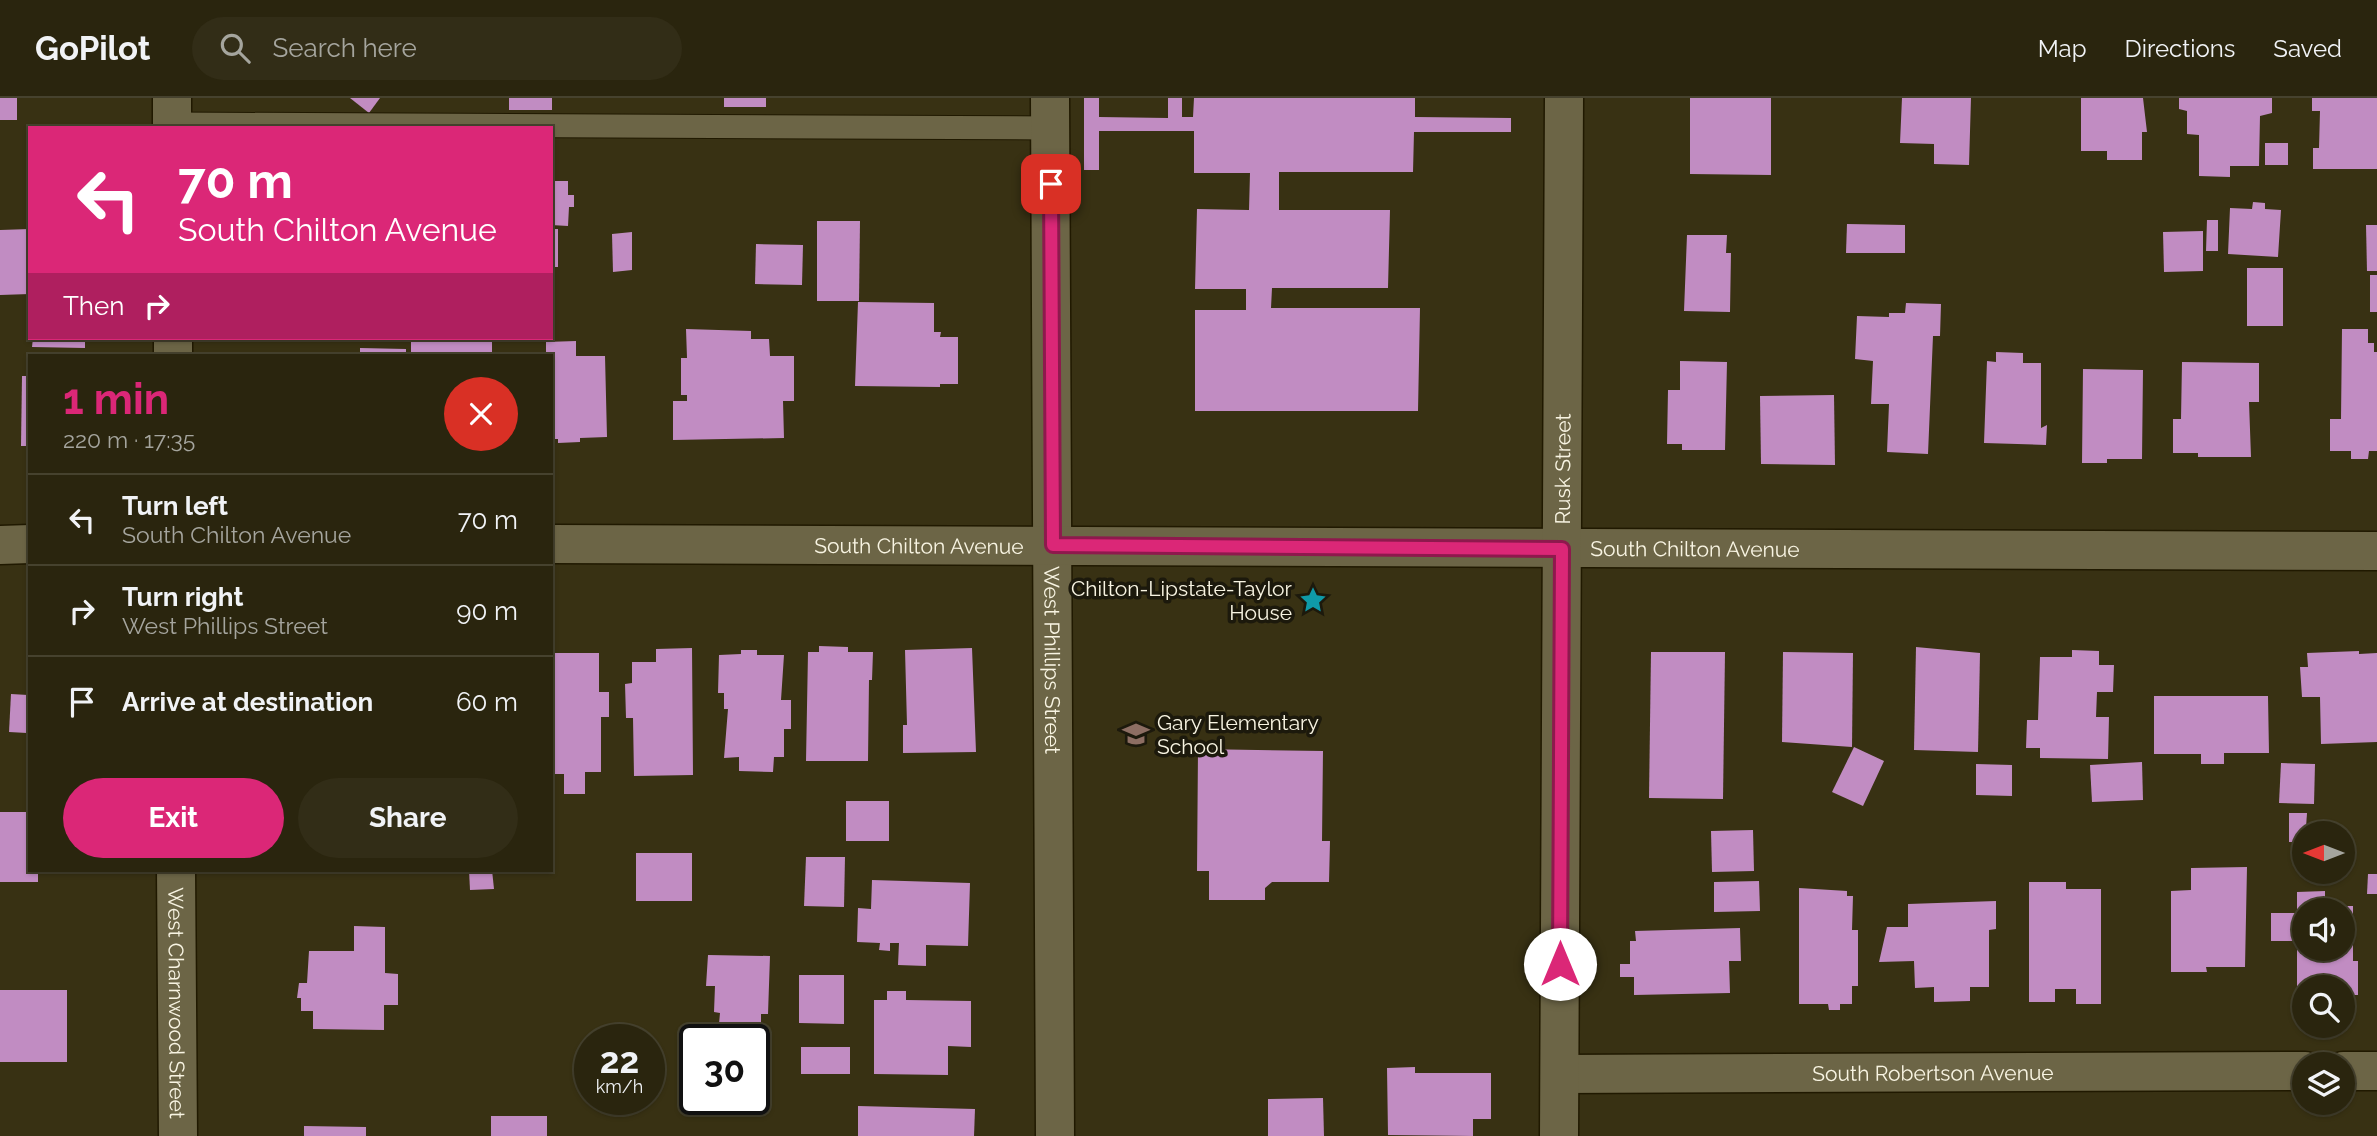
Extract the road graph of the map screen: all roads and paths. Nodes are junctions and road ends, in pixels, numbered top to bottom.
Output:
1 (1564, 98) edge
2 (1050, 113) edge
3 (172, 117) edge
4 (28, 544) edge
5 (553, 544) edge
6 (0, 545) edge
7 (1053, 545) junction
8 (1562, 549) junction
9 (2377, 551) edge
10 (176, 872) edge
11 (2292, 1071) edge
12 (2355, 1071) edge
13 (2377, 1071) edge
14 (1560, 1074) junction
15 (178, 1136) edge
16 (1055, 1136) edge
17 (1559, 1136) edge

1 - 8 street, Rusk Street
2 - 3 lane
2 - 7 street, West Phillips Street
4 - 6 street
5 - 7 street, South Chilton Avenue
7 - 8 street, South Chilton Avenue
7 - 16 street, West Phillips Street
8 - 9 street, South Chilton Avenue
8 - 14 street, Rusk Street
10 - 15 street, West Charnwood Street
11 - 14 street, South Robertson Avenue
12 - 13 street
14 - 17 street, Rusk Street

